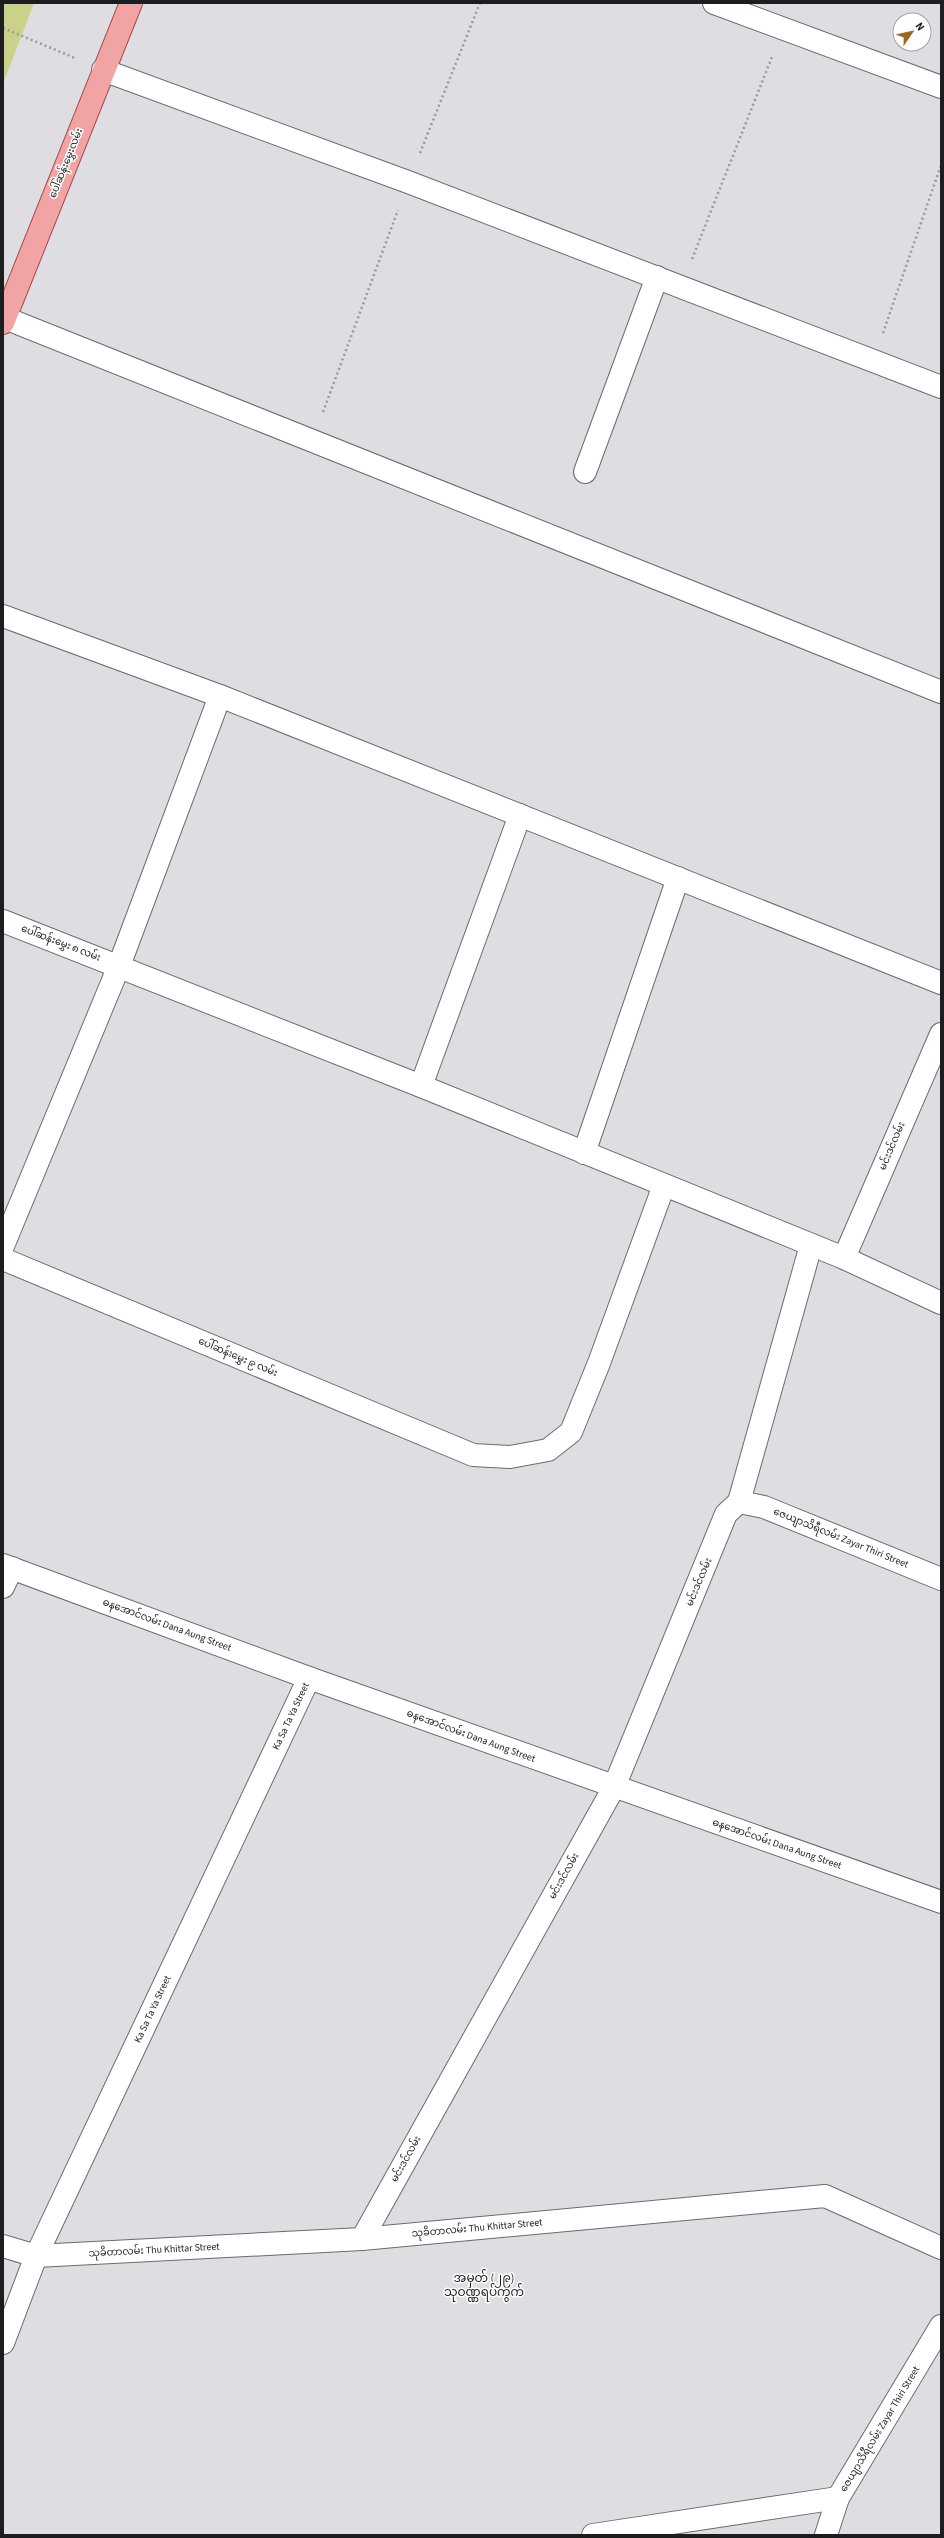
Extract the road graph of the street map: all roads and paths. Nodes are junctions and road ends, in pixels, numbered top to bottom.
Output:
1 (131, 3) edge
2 (480, 3) edge
3 (714, 3) edge
4 (3, 28) edge
5 (783, 29) junction
6 (103, 70) junction
7 (941, 87) edge
8 (941, 165) edge
9 (408, 182) junction
10 (657, 277) junction
11 (681, 287) junction
12 (4, 321) edge
13 (873, 361) junction
14 (941, 387) edge
15 (312, 440) junction
16 (585, 472) dead end
17 (3, 616) edge
18 (941, 692) edge
19 (220, 696) junction
20 (520, 815) junction
21 (678, 878) junction
22 (3, 920) edge
23 (119, 966) junction
24 (941, 983) edge
25 (941, 1034) edge
26 (421, 1086) junction
27 (584, 1153) junction
28 (664, 1186) junction
29 (811, 1245) junction
30 (3, 1246) edge
31 (844, 1258) junction
32 (3, 1259) edge
33 (941, 1303) edge
34 (739, 1502) junction
35 (6, 1573) edge
36 (941, 1579) edge
37 (309, 1678) junction
38 (614, 1786) junction
39 (941, 1902) edge
40 (362, 2239) junction
41 (3, 2246) edge
42 (941, 2248) edge
43 (36, 2256) junction
44 (941, 2326) edge
45 (3, 2344) edge
46 (838, 2498) junction
47 (592, 2535) edge
48 (826, 2535) edge

1 - 6 main road, ပေါ်ဆန်းမွှေးလမ်း
2 - 9 path
3 - 5 street
4 - 6 path
5 - 7 street
5 - 11 path
6 - 9 street
6 - 12 main road, ပေါ်ဆန်းမွှေးလမ်း
8 - 13 path
9 - 10 street
9 - 15 path
10 - 11 street
10 - 16 street
11 - 13 street
12 - 15 street
13 - 14 street
15 - 18 street
17 - 19 street
19 - 20 street
19 - 23 street
20 - 21 street
20 - 26 street
21 - 24 street
21 - 27 street
22 - 23 street, ပေါ်ဆန်းမွှေး ၈ လမ်း
23 - 26 street, ပေါ်ဆန်းမွှေး ၈ လမ်း
23 - 30 street
25 - 31 street, မင်းဒင်လမ်း
26 - 27 street, ပေါ်ဆန်းမွှေး ၈ လမ်း
27 - 28 street, ပေါ်ဆန်းမွှေး ၈ လမ်း
28 - 29 street, ပေါ်ဆန်းမွှေး ၈ လမ်း
28 - 32 street, ပေါ်ဆန်းမွှေး ၉ လမ်း
29 - 31 street, ပေါ်ဆန်းမွှေး ၈ လမ်း
29 - 34 street
31 - 33 street, ပေါ်ဆန်းမွှေး ၈ လမ်း
34 - 36 street, ဇေယျာသိရီလမ်း Zayar Thiri Street
34 - 38 street, မင်းဒင်လမ်း
35 - 37 street, ဓနအောင်လမ်း Dana Aung Street
37 - 38 street, ဓနအောင်လမ်း Dana Aung Street
37 - 43 street, Ka Sa Ta Ya Street
38 - 39 street, ဓနအောင်လမ်း Dana Aung Street
38 - 40 street, မင်းဒင်လမ်း
40 - 42 street, သုခိတာလမ်း Thu Khittar Street
40 - 43 street, သုခိတာလမ်း Thu Khittar Street
41 - 43 street, သုခိတာလမ်း Thu Khittar Street
43 - 45 street, Ka Sa Ta Ya Street
44 - 46 street, ဇေယျာသိရီလမ်း Zayar Thiri Street
46 - 47 street
46 - 48 street, ဇေယျာသိရီလမ်း Zayar Thiri Street

